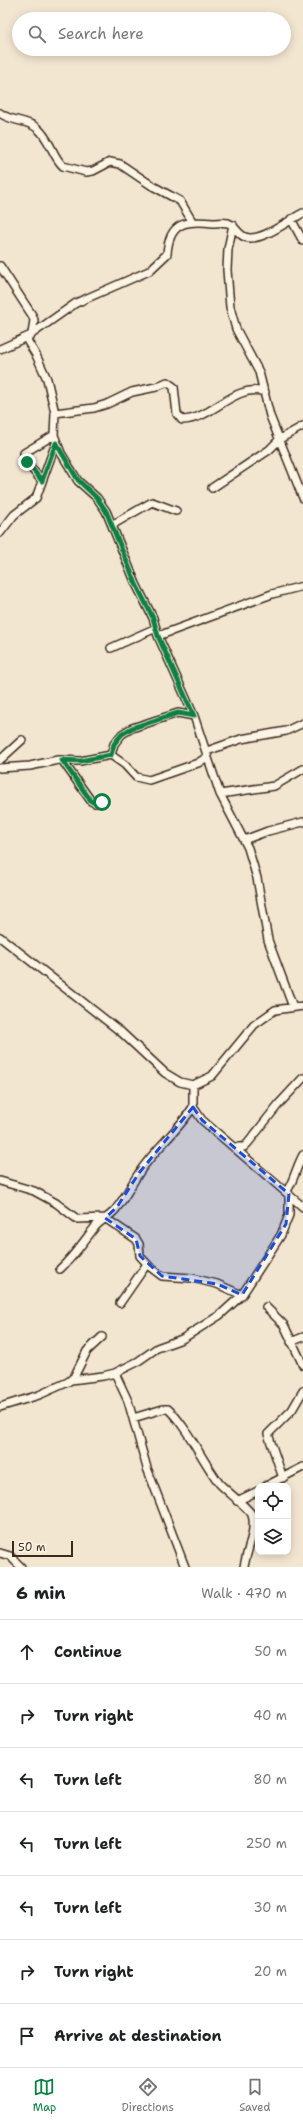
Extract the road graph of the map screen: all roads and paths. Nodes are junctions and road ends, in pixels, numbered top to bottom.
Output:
1 (0, 114) edge
2 (303, 213) edge
3 (291, 219) junction
4 (192, 221) junction
5 (233, 225) junction
6 (303, 241) edge
7 (0, 266) edge
8 (30, 336) junction
9 (0, 348) edge
10 (265, 392) junction
11 (55, 413) junction
12 (303, 426) edge
13 (54, 435) junction
14 (280, 439) junction
15 (56, 443) junction
16 (42, 481) junction
17 (212, 488) dead end
18 (303, 498) edge
19 (176, 511) dead end
20 (112, 525) junction
21 (0, 533) edge
22 (303, 586) edge
23 (156, 628) junction
24 (158, 636) junction
25 (110, 648) dead end
26 (194, 716) junction
27 (303, 723) edge
28 (22, 740) dead end
29 (207, 754) junction
30 (111, 755) junction
31 (0, 760) edge
32 (62, 760) junction
33 (0, 768) edge
34 (303, 769) edge
35 (220, 794) junction
36 (102, 802) dead end
37 (303, 822) edge
38 (244, 840) junction
39 (0, 937) edge
40 (303, 1006) edge
41 (293, 1007) junction
42 (303, 1078) edge
43 (193, 1085) junction
44 (193, 1107) junction
45 (235, 1147) junction
46 (303, 1156) edge
47 (0, 1181) edge
48 (287, 1193) junction
49 (303, 1207) edge
50 (103, 1218) junction
51 (147, 1264) junction
52 (60, 1269) dead end
53 (242, 1295) junction
54 (120, 1303) dead end
55 (266, 1308) dead end
56 (102, 1337) dead end
57 (303, 1338) edge
58 (291, 1342) junction
59 (302, 1366) edge
60 (115, 1373) junction
61 (71, 1380) junction
62 (303, 1391) edge
63 (0, 1407) edge
64 (133, 1418) junction
65 (303, 1467) edge
66 (283, 1478) junction
67 (272, 1483) edge
68 (255, 1492) edge
69 (237, 1501) junction
70 (0, 1553) edge
71 (22, 1567) edge
72 (185, 1567) edge
73 (244, 1567) edge

1 - 4 street
2 - 3 street
3 - 5 street
3 - 6 street
4 - 5 street
4 - 8 street
5 - 10 street
7 - 8 street
8 - 9 street
8 - 11 street
10 - 11 street
10 - 14 street
11 - 13 street
12 - 14 street
13 - 15 street
13 - 16 street
14 - 17 street
14 - 18 street
15 - 16 street
15 - 20 street
16 - 21 street
19 - 20 street
20 - 23 street
22 - 24 street
23 - 24 street
23 - 25 street
24 - 26 street
26 - 29 street
26 - 30 street
27 - 29 street
28 - 31 street
29 - 30 street
29 - 35 street
30 - 32 street
32 - 33 street
32 - 36 street
34 - 35 street
35 - 38 street
37 - 38 street
38 - 41 street
39 - 43 street
40 - 41 street
41 - 43 street
42 - 45 street
43 - 44 street
44 - 45 street
44 - 50 street
45 - 48 street
46 - 48 street
47 - 50 street
48 - 49 street
48 - 53 street
50 - 51 street
50 - 52 street
51 - 53 street
51 - 54 street
53 - 60 street
55 - 58 street
56 - 61 street
57 - 58 street
58 - 59 street
60 - 61 street
60 - 64 street
61 - 63 street
62 - 66 street
64 - 69 street
64 - 72 street
65 - 66 street
66 - 67 street
68 - 69 street
69 - 73 street
70 - 71 street

